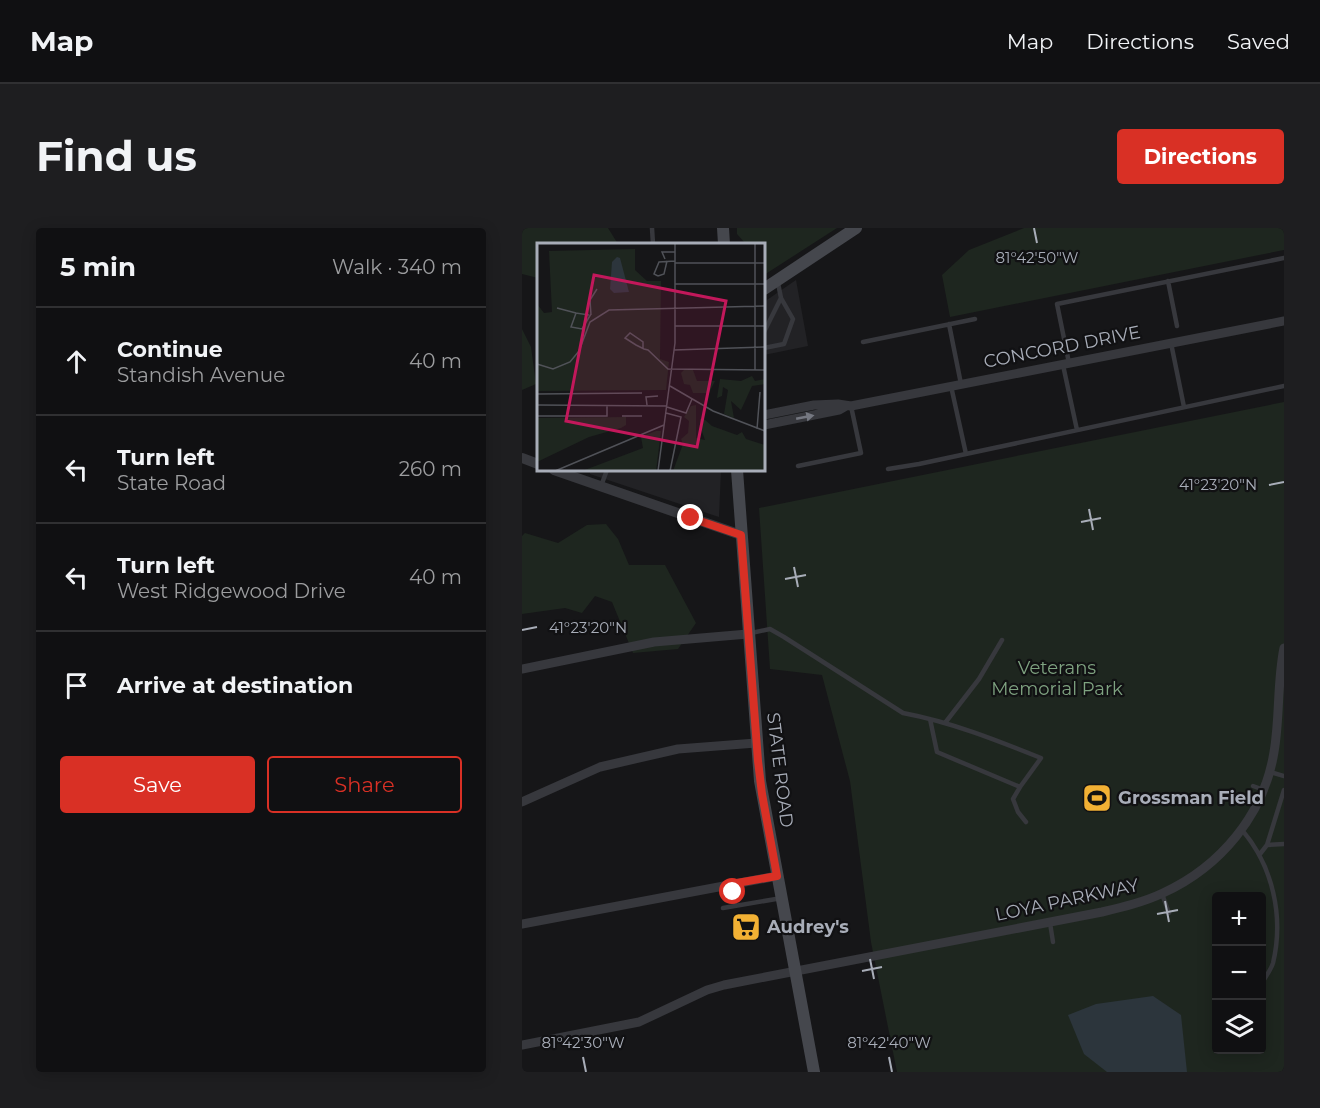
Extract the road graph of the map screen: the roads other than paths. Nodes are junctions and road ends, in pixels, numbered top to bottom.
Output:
1 (652, 228) edge
2 (723, 228) edge
3 (856, 228) edge
4 (653, 243) edge
5 (724, 243) edge
6 (1284, 258) edge
7 (777, 280) junction
8 (1168, 281) junction
9 (765, 288) edge
10 (781, 298) junction
11 (975, 319) dead end
12 (1284, 321) edge
13 (949, 324) junction
14 (1177, 326) dead end
15 (765, 331) edge
16 (863, 342) dead end
17 (1171, 343) junction
18 (765, 348) edge
19 (1066, 363) junction
20 (956, 385) junction
21 (1284, 386) edge
22 (848, 406) junction
23 (1184, 407) junction
24 (765, 415) edge
25 (765, 425) edge
26 (1077, 430) junction
27 (966, 454) junction
28 (522, 458) edge
29 (537, 464) edge
30 (798, 466) dead end
31 (888, 469) dead end
32 (557, 471) edge
33 (606, 471) edge
34 (737, 471) edge
35 (601, 486) junction
36 (741, 535) junction
37 (748, 634) junction
38 (1002, 640) dead end
39 (1284, 648) edge
40 (522, 669) edge
41 (930, 719) junction
42 (945, 723) junction
43 (756, 743) junction
44 (1270, 772) junction
45 (1284, 776) edge
46 (1253, 786) dead end
47 (1020, 788) junction
48 (1264, 790) junction
49 (1284, 790) edge
50 (522, 802) edge
51 (1026, 822) dead end
52 (1242, 830) junction
53 (1267, 844) junction
54 (1284, 844) edge
55 (1260, 854) junction
56 (777, 876) junction
57 (731, 884) junction
58 (1162, 894) junction
59 (782, 898) junction
60 (735, 906) junction
61 (723, 908) dead end
62 (1169, 913) dead end
63 (1050, 922) junction
64 (522, 924) edge
65 (1053, 942) dead end
66 (796, 972) junction
67 (1266, 976) edge
68 (522, 1045) edge
69 (814, 1072) edge

1 - 4 lane
2 - 5 main road
3 - 7 main road
6 - 8 lane
7 - 9 main road
7 - 10 lane
8 - 14 lane
8 - 19 lane
10 - 15 lane
10 - 18 lane
11 - 13 lane
12 - 17 street, CONCORD DRIVE
13 - 16 lane
13 - 20 lane
17 - 19 street, CONCORD DRIVE
17 - 23 lane
19 - 20 street, CONCORD DRIVE
19 - 26 lane
20 - 22 street, CONCORD DRIVE
20 - 27 lane
21 - 23 lane
22 - 24 street, CONCORD DRIVE
25 -> 22 street, CONCORD DRIVE
22 - 30 lane
23 - 26 lane
26 - 27 lane
27 - 31 lane
28 - 29 street
32 - 35 street
33 - 35 lane
34 - 36 main road, STATE ROAD
35 - 36 street
36 - 37 main road, STATE ROAD
37 - 40 street
37 - 41 lane
37 - 43 main road, STATE ROAD
38 - 42 lane
39 - 44 street, LOYA PARKWAY
41 - 42 lane
41 - 47 lane
42 - 47 lane
43 - 50 street
43 - 56 main road, STATE ROAD
44 - 45 lane
44 - 48 street, LOYA PARKWAY
46 - 48 lane
47 - 51 lane
48 - 52 street, LOYA PARKWAY
49 - 53 lane
52 - 55 lane
52 - 58 street, LOYA PARKWAY
53 - 54 lane
53 - 55 lane
55 - 67 lane
56 - 57 street
56 - 59 main road, STATE ROAD
57 - 60 lane
57 - 64 street
58 - 62 lane
58 - 63 street, LOYA PARKWAY
59 - 60 lane
59 - 66 main road, STATE ROAD
60 - 61 lane
63 - 65 lane
63 - 66 street, LOYA PARKWAY
66 - 68 street, LOYA PARKWAY
66 - 69 main road, STATE ROAD

